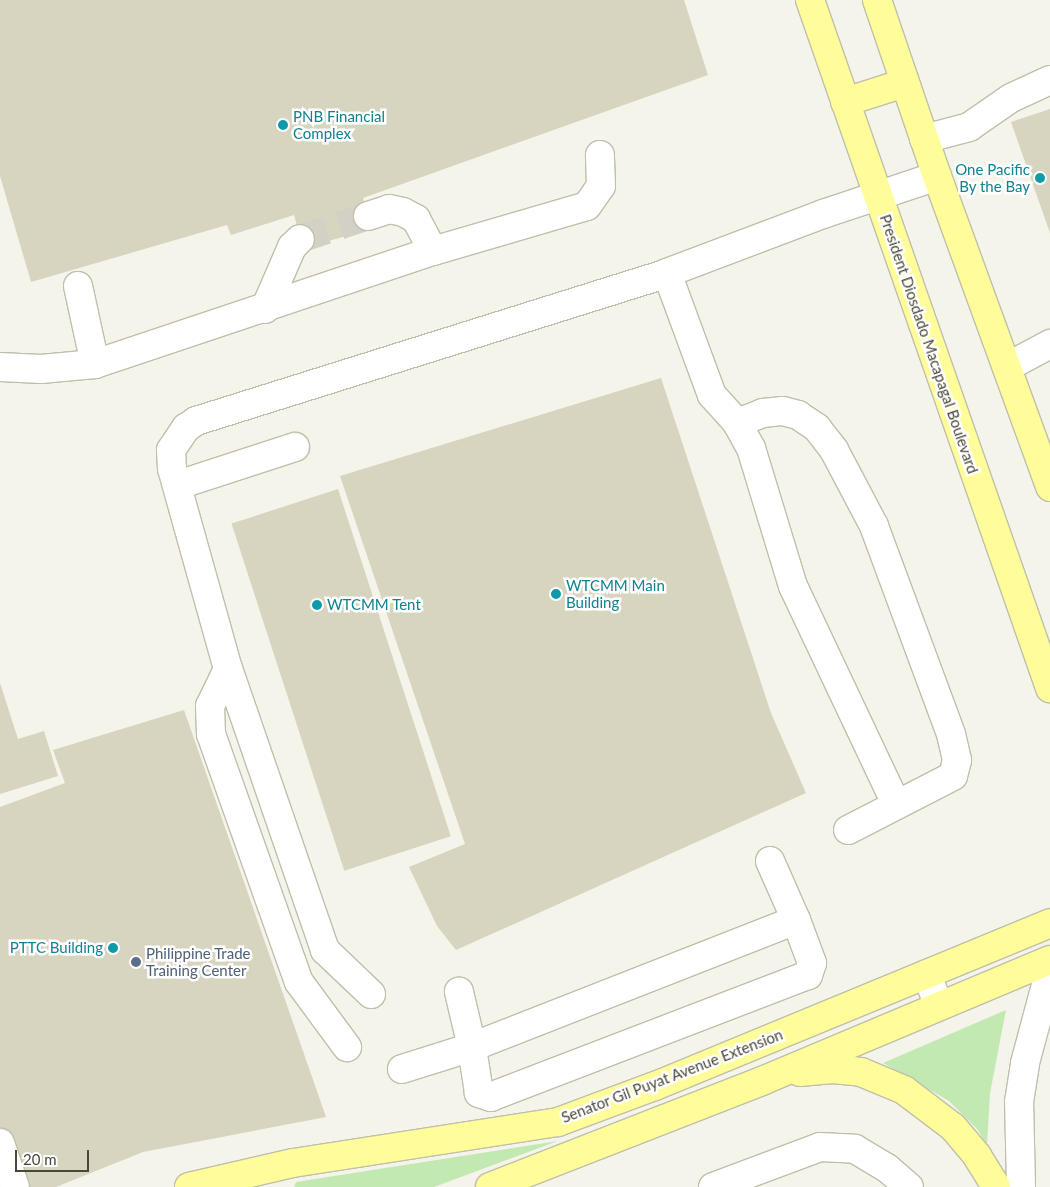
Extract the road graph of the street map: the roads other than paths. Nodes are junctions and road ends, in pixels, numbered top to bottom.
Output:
1 (810, 0) edge
2 (878, 0) edge
3 (1050, 80) edge
4 (905, 83) junction
5 (845, 102) junction
6 (924, 139) junction
7 (600, 156) dead end
8 (937, 176) junction
9 (877, 196) junction
10 (368, 216) tunnel mouth
11 (300, 238) tunnel mouth
12 (433, 251) junction
13 (667, 273) junction
14 (78, 286) dead end
15 (265, 309) junction
16 (1050, 344) edge
17 (94, 364) junction
18 (0, 367) edge
19 (1007, 367) junction
20 (737, 423) junction
21 (295, 446) dead end
22 (1048, 474) edge
23 (178, 485) junction
24 (228, 669) junction
25 (1050, 688) edge
26 (896, 804) junction
27 (848, 830) dead end
28 (770, 862) dead end
29 (796, 920) junction
30 (1050, 922) edge
31 (1050, 960) edge
32 (1050, 970) edge
33 (927, 974) junction
34 (459, 992) dead end
35 (371, 994) dead end
36 (938, 1005) junction
37 (472, 1046) junction
38 (347, 1047) dead end
39 (402, 1069) dead end
40 (762, 1081) junction
41 (0, 1143) edge
42 (265, 1177) edge
43 (15, 1187) edge
44 (189, 1187) edge
45 (490, 1187) edge
46 (713, 1187) edge
47 (909, 1187) edge
48 (996, 1187) edge
49 (1021, 1187) edge

1 - 5 main road, President Diosdado Macapagal Boulevard
2 - 4 main road
3 - 6 street
4 - 5 main road
4 - 6 main road
5 - 9 main road, President Diosdado Macapagal Boulevard
6 - 8 main road
7 - 12 street
8 - 9 street
8 - 19 main road
9 - 13 street
9 - 25 main road, President Diosdado Macapagal Boulevard
10 - 12 street
11 - 15 street
12 - 15 street
13 - 20 street
13 - 23 street
14 - 17 street
15 - 17 street
16 - 19 street
17 - 18 street
19 - 22 main road
20 - 26 street
20 - 26 street
21 - 23 street
23 - 24 street
24 - 35 street
24 - 38 street
26 - 27 street
28 - 29 street
29 - 37 street
29 - 37 street
30 - 33 main road, Senator Gil Puyat Avenue Extension
31 - 36 main road
32 - 49 street
33 - 36 street
33 - 42 main road, Senator Gil Puyat Avenue Extension
34 - 37 street
36 - 40 main road
37 - 39 street
40 - 45 main road
40 - 48 main road
41 - 43 street
42 - 44 main road, Senator Gil Puyat Avenue Extension
46 - 47 street

